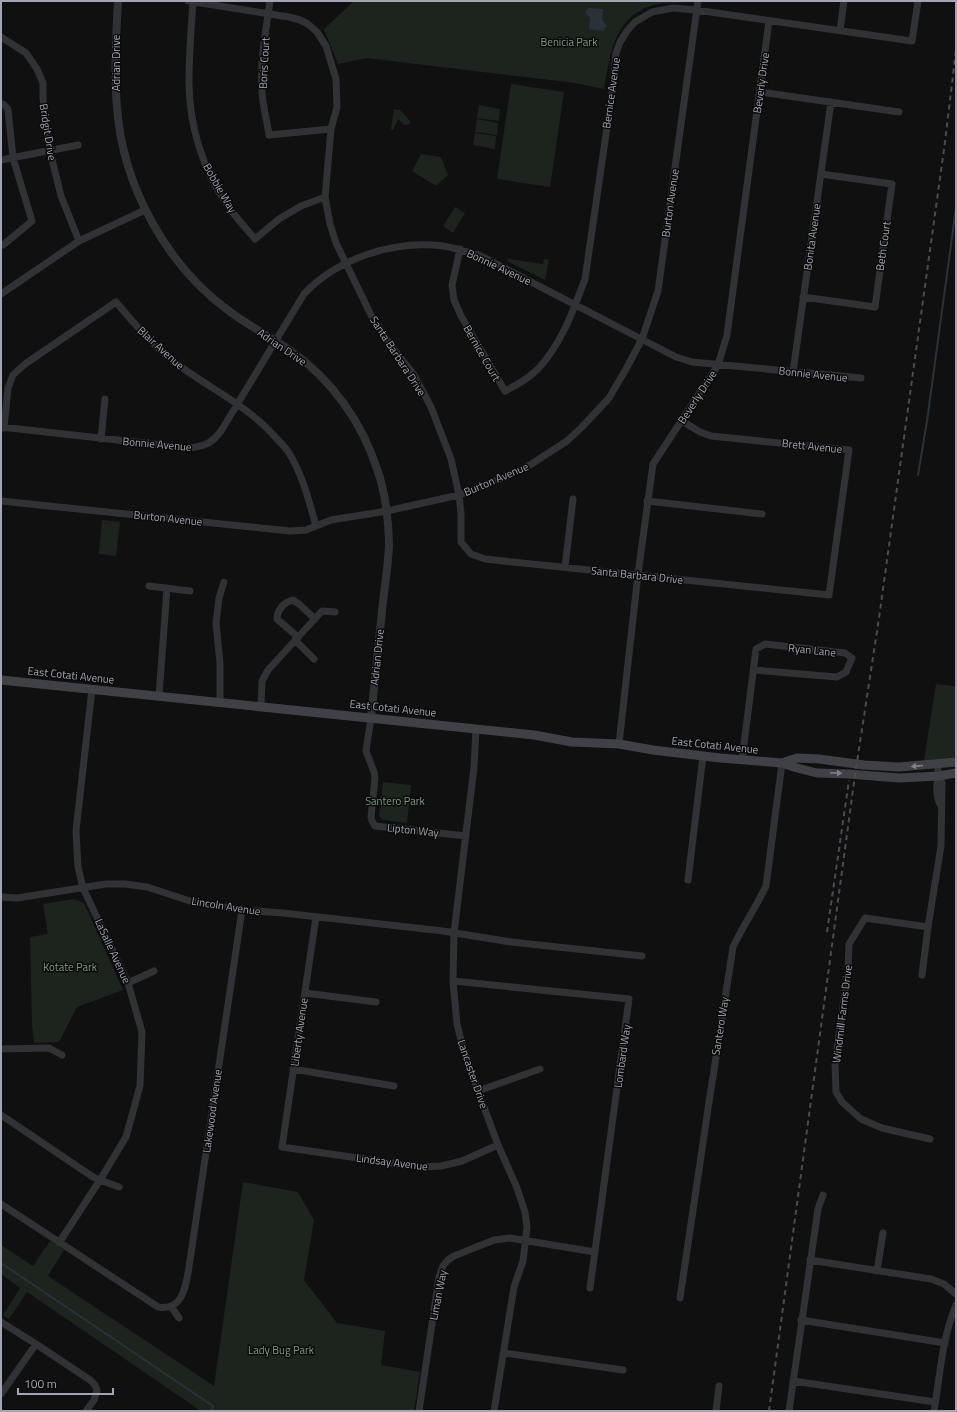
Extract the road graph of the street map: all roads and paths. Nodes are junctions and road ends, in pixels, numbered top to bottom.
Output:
1 (118, 1) edge
2 (270, 1) edge
3 (698, 1) edge
4 (844, 1) edge
5 (918, 1) edge
6 (190, 2) edge
7 (696, 10) junction
8 (268, 14) junction
9 (769, 21) junction
10 (840, 30) junction
11 (1, 37) edge
12 (760, 92) junction
13 (831, 102) junction
14 (1, 104) edge
15 (899, 112) dead end
16 (331, 129) junction
17 (78, 145) dead end
18 (50, 150) junction
19 (13, 158) junction
20 (1, 160) edge
21 (821, 174) junction
22 (325, 197) junction
23 (145, 210) junction
24 (79, 241) junction
25 (1, 244) edge
26 (460, 249) junction
27 (346, 264) junction
28 (1, 294) edge
29 (803, 297) junction
30 (576, 304) junction
31 (642, 339) junction
32 (275, 341) junction
33 (718, 365) junction
34 (793, 372) junction
35 (861, 378) dead end
36 (105, 399) dead end
37 (238, 405) junction
38 (682, 421) junction
39 (3, 428) edge
40 (101, 439) junction
41 (459, 495) junction
42 (573, 499) dead end
43 (1, 501) edge
44 (647, 501) junction
45 (387, 511) junction
46 (762, 514) dead end
47 (316, 526) junction
48 (565, 567) junction
49 (638, 574) junction
50 (224, 582) dead end
51 (149, 586) dead end
52 (167, 588) junction
53 (190, 591) dead end
54 (829, 595) joint
55 (335, 612) dead end
56 (315, 619) junction
57 (297, 639) junction
58 (314, 659) dead end
59 (754, 670) junction
60 (1, 680) edge
61 (92, 689) junction
62 (159, 696) junction
63 (220, 702) junction
64 (260, 706) junction
65 (371, 718) junction
66 (476, 729) junction
67 (619, 744) junction
68 (703, 756) junction
69 (742, 760) junction
70 (956, 762) edge
71 (782, 763) junction
72 (938, 764) junction
73 (956, 773) edge
74 (939, 776) junction
75 (466, 836) junction
76 (688, 880) dead end
77 (83, 888) junction
78 (1, 897) edge
79 (242, 910) junction
80 (316, 917) junction
81 (928, 927) junction
82 (454, 933) junction
83 (642, 956) dead end
84 (154, 971) dead end
85 (922, 975) dead end
86 (453, 981) junction
87 (128, 983) junction
88 (305, 993) junction
89 (376, 1002) dead end
90 (1, 1049) edge
91 (62, 1055) dead end
92 (540, 1068) dead end
93 (293, 1069) junction
94 (394, 1086) dead end
95 (478, 1091) junction
96 (1, 1115) edge
97 (930, 1139) dead end
98 (498, 1145) junction
99 (282, 1147) joint
100 (100, 1180) junction
101 (119, 1186) dead end
102 (823, 1195) dead end
103 (1, 1204) edge
104 (883, 1233) dead end
105 (526, 1240) junction
106 (59, 1242) junction
107 (594, 1252) junction
108 (810, 1260) junction
109 (876, 1271) junction
110 (590, 1288) dead end
111 (956, 1294) edge
112 (680, 1298) dead end
113 (956, 1305) edge
114 (171, 1306) junction
115 (178, 1318) dead end
116 (801, 1320) junction
117 (1, 1322) edge
118 (945, 1343) junction
119 (36, 1344) junction
120 (504, 1353) junction
121 (623, 1370) dead end
122 (793, 1380) junction
123 (719, 1386) dead end
124 (1, 1394) edge
125 (935, 1402) junction
126 (86, 1411) edge
127 (419, 1411) edge
128 (494, 1411) edge
129 (716, 1411) edge
130 (789, 1411) edge
131 (934, 1411) edge

1 - 23 street, Adrian Drive
2 - 8 street, Boris Court
3 - 7 street, Burton Avenue
4 - 10 street
5 - 10 street, Bernice Avenue
6 - 8 street, Santa Barbara Drive
6 - 22 street, Bobbie Way
7 - 9 street, Bernice Avenue
7 - 30 street, Bernice Avenue
7 - 31 street, Burton Avenue
8 - 16 street, Santa Barbara Drive
8 - 16 street, Boris Court
9 - 10 street, Bernice Avenue
9 - 12 street, Beverly Drive
11 - 18 street, Bridgit Drive
12 - 13 street
12 - 33 street, Beverly Drive
13 - 15 street
13 - 21 street, Bonita Avenue
14 - 19 street
16 - 22 street, Santa Barbara Drive
17 - 18 street
18 - 19 street
18 - 24 street, Bridgit Drive
19 - 20 street
19 - 25 street
21 - 29 street, Bonita Avenue
21 - 29 street, Beth Court
22 - 27 street, Santa Barbara Drive
23 - 24 street
23 - 32 street, Adrian Drive
24 - 28 street
26 - 27 street, Bonnie Avenue
26 - 30 street, Bonnie Avenue
26 - 30 street, Bernice Court
27 - 32 street, Bonnie Avenue
27 - 41 street, Santa Barbara Drive
29 - 34 street, Bonita Avenue
30 - 31 street, Bonnie Avenue
31 - 33 street, Bonnie Avenue
31 - 41 street, Burton Avenue
32 - 37 street, Bonnie Avenue
32 - 45 street, Adrian Drive
33 - 34 street, Bonnie Avenue
33 - 38 street, Beverly Drive
34 - 35 street, Bonnie Avenue
36 - 40 street
37 - 39 street, Blair Avenue
37 - 40 street, Bonnie Avenue
37 - 47 street, Blair Avenue
38 - 44 street, Beverly Drive
38 - 54 street, Brett Avenue
39 - 40 street, Bonnie Avenue
41 - 45 street, Burton Avenue
41 - 48 street, Santa Barbara Drive
42 - 48 street
43 - 47 street, Burton Avenue
44 - 46 street
44 - 49 street, Beverly Drive
45 - 47 street, Burton Avenue
45 - 65 street, Adrian Drive
48 - 49 street, Santa Barbara Drive
49 - 54 street, Santa Barbara Drive
49 - 67 street, Beverly Drive
50 - 63 street
51 - 52 street
52 - 53 street
52 - 62 street
55 - 56 street
56 - 57 street
56 - 57 street
57 - 58 street
57 - 64 street
59 - 59 street, Ryan Lane
59 - 69 street, Ryan Lane
60 - 61 main road, East Cotati Avenue
61 - 62 main road, East Cotati Avenue
61 - 77 street, LaSalle Avenue
62 - 63 main road, East Cotati Avenue
63 - 64 main road, East Cotati Avenue
64 - 65 main road, East Cotati Avenue
65 - 66 main road, East Cotati Avenue
65 - 75 street, Lipton Way
66 - 67 main road, East Cotati Avenue
66 - 75 street, Lancaster Drive
67 - 68 main road, East Cotati Avenue
68 - 69 main road, East Cotati Avenue
68 - 76 street
69 - 71 main road, East Cotati Avenue
70 - 72 main road, East Cotati Avenue
72 -> 71 main road, East Cotati Avenue
71 -> 74 main road, East Cotati Avenue
71 - 112 street, Santero Way
72 - 74 street
73 - 74 main road, East Cotati Avenue
74 - 81 street
75 - 82 street, Lancaster Drive
77 - 78 street, Lincoln Avenue
77 - 79 street, Lincoln Avenue
77 - 87 street, LaSalle Avenue
79 - 80 street, Lincoln Avenue
79 - 114 street, Lakewood Avenue
80 - 82 street, Lincoln Avenue
80 - 88 street, Liberty Avenue
81 - 85 street
81 - 97 street, Windmill Farms Drive
82 - 83 street, Lincoln Avenue
82 - 86 street, Lancaster Drive
84 - 87 street
86 - 95 street, Lancaster Drive
86 - 107 street, Lombard Way
87 - 100 street, LaSalle Avenue
88 - 89 street
88 - 93 street, Liberty Avenue
90 - 91 street
92 - 95 street
93 - 94 street
93 - 99 street, Liberty Avenue
95 - 98 street, Lancaster Drive
96 - 100 street
98 - 99 street, Lindsay Avenue
98 - 105 street, Lancaster Drive
100 - 101 street
100 - 106 street, LaSalle Avenue
102 - 108 street
103 - 106 street
104 - 109 street
105 - 107 street, Liman Way
105 - 120 street, Lancaster Drive
105 - 127 street, Liman Way
106 - 114 street
107 - 110 street, Lombard Way
108 - 109 street
108 - 116 street
109 - 111 street
113 - 118 street
114 - 115 street
116 - 118 street
116 - 122 street
117 - 119 street
118 - 125 street
119 - 124 street
119 - 126 street
120 - 121 street
120 - 128 street, Lancaster Drive
122 - 125 street
122 - 130 street
123 - 129 street
125 - 131 street

